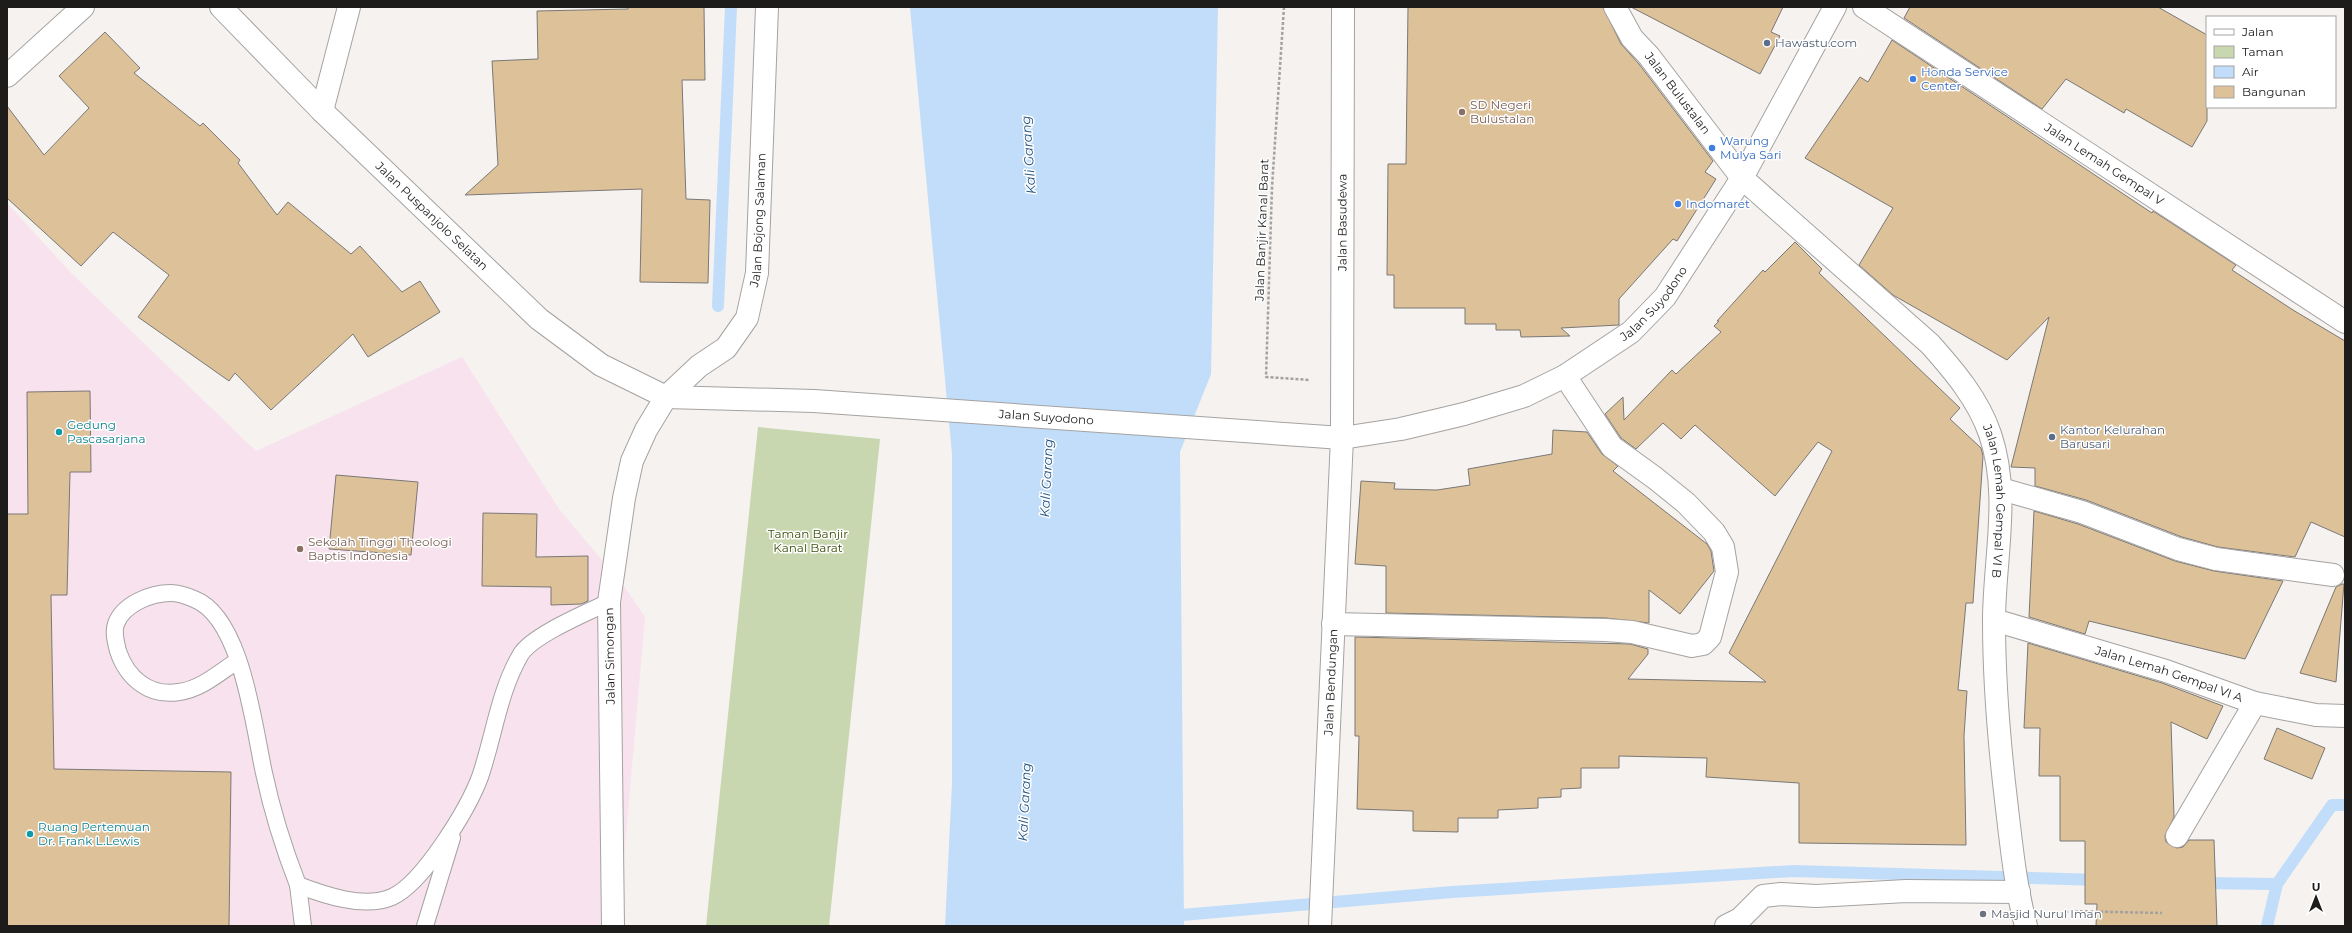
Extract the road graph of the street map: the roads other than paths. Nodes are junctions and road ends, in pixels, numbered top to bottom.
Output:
1 (83, 7) edge
2 (221, 7) edge
3 (349, 7) edge
4 (767, 7) edge
5 (1343, 7) edge
6 (1615, 7) edge
7 (1835, 7) edge
8 (1864, 7) edge
9 (7, 76) edge
10 (322, 111) junction
11 (1742, 178) junction
12 (2345, 322) edge
13 (1565, 376) junction
14 (666, 397) junction
15 (1342, 438) junction
16 (2001, 489) junction
17 (2333, 575) dead end
18 (609, 602) junction
19 (1994, 620) junction
20 (1333, 624) junction
21 (237, 660) junction
22 (2255, 703) junction
23 (2345, 716) edge
24 (455, 827) junction
25 (2177, 836) dead end
26 (298, 885) junction
27 (2018, 888) junction
28 (1319, 920) edge
29 (2025, 922) edge
30 (304, 926) edge
31 (425, 926) edge
32 (613, 926) edge
33 (1726, 926) edge

1 - 9 street
2 - 10 street, Jalan Puspanjolo Selatan
3 - 10 street
4 - 14 street, Jalan Bojong Salaman
5 - 15 street, Jalan Basudewa
6 - 11 street, Jalan Bulustalan
7 - 11 street, Jalan Suyodono
8 - 12 street, Jalan Lemah Gempal V
10 - 14 street, Jalan Puspanjolo Selatan
11 - 13 street, Jalan Suyodono
11 - 16 street, Jalan Lemah Gempal VI B
13 - 15 street, Jalan Suyodono
13 - 20 street
14 - 15 street, Jalan Suyodono
14 - 18 street, Jalan Simongan
15 - 20 street, Jalan Bendungan
16 - 17 street
16 - 19 street, Jalan Lemah Gempal VI B
18 - 24 lane
18 - 32 street, Jalan Simongan
19 - 22 street, Jalan Lemah Gempal VI A
19 - 27 street, Jalan Lemah Gempal VI B
20 - 28 street, Jalan Bendungan
21 - 21 lane
21 - 26 lane
22 - 23 street, Jalan Lemah Gempal VI A
22 - 25 street
24 - 26 lane
24 - 31 lane
26 - 30 lane
27 - 29 street, Jalan Lemah Gempal VI B
27 - 33 street

